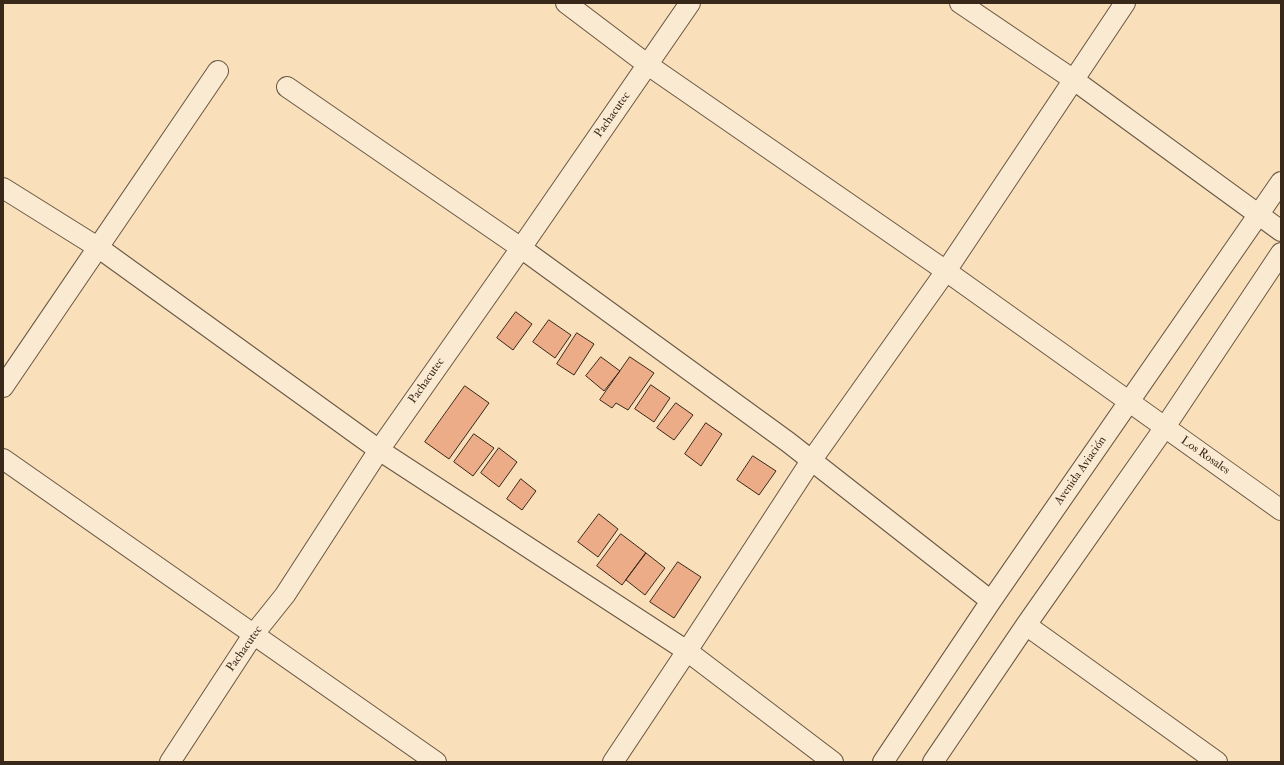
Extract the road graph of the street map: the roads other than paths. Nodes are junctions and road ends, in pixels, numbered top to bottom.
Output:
1 (566, 3) edge
2 (690, 3) edge
3 (960, 3) edge
4 (1125, 3) edge
5 (648, 65) junction
6 (218, 71) dead end
7 (1074, 80) junction
8 (288, 87) dead end
9 (1281, 182) edge
10 (3, 188) edge
11 (1258, 214) junction
12 (1281, 231) edge
13 (99, 248) junction
14 (521, 248) junction
15 (1281, 253) edge
16 (946, 271) junction
17 (3, 387) edge
18 (1129, 402) junction
19 (1165, 427) junction
20 (379, 450) junction
21 (3, 459) edge
22 (811, 461) junction
23 (1281, 510) edge
24 (991, 601) junction
25 (1026, 625) junction
26 (253, 635) junction
27 (687, 650) junction
28 (170, 762) edge
29 (436, 762) edge
30 (613, 762) edge
31 (833, 762) edge
32 (883, 762) edge
33 (933, 762) edge
34 (1217, 762) edge

1 - 5 street, Los Rosales
2 - 5 street, Pachacutec
3 - 7 street
4 - 7 street
5 - 14 street, Pachacutec
5 - 16 street, Los Rosales
6 - 13 street
7 - 11 street
7 - 16 street
8 - 14 street
9 - 11 street, Avenida Aviación
10 - 13 street
11 - 12 street
11 - 18 street, Avenida Aviación
13 - 17 street
13 - 20 street
14 - 20 street, Pachacutec
14 - 22 street
15 - 19 street
16 - 18 street, Los Rosales
16 - 22 street
18 - 19 street, Los Rosales
18 - 24 street, Avenida Aviación
19 - 23 street, Los Rosales
19 - 25 street
20 - 26 street, Pachacutec
20 - 27 street
21 - 26 street
22 - 24 street
22 - 27 street
24 - 32 street, Avenida Aviación
25 - 33 street
25 - 34 street
26 - 28 street, Pachacutec
26 - 29 street
27 - 30 street
27 - 31 street

